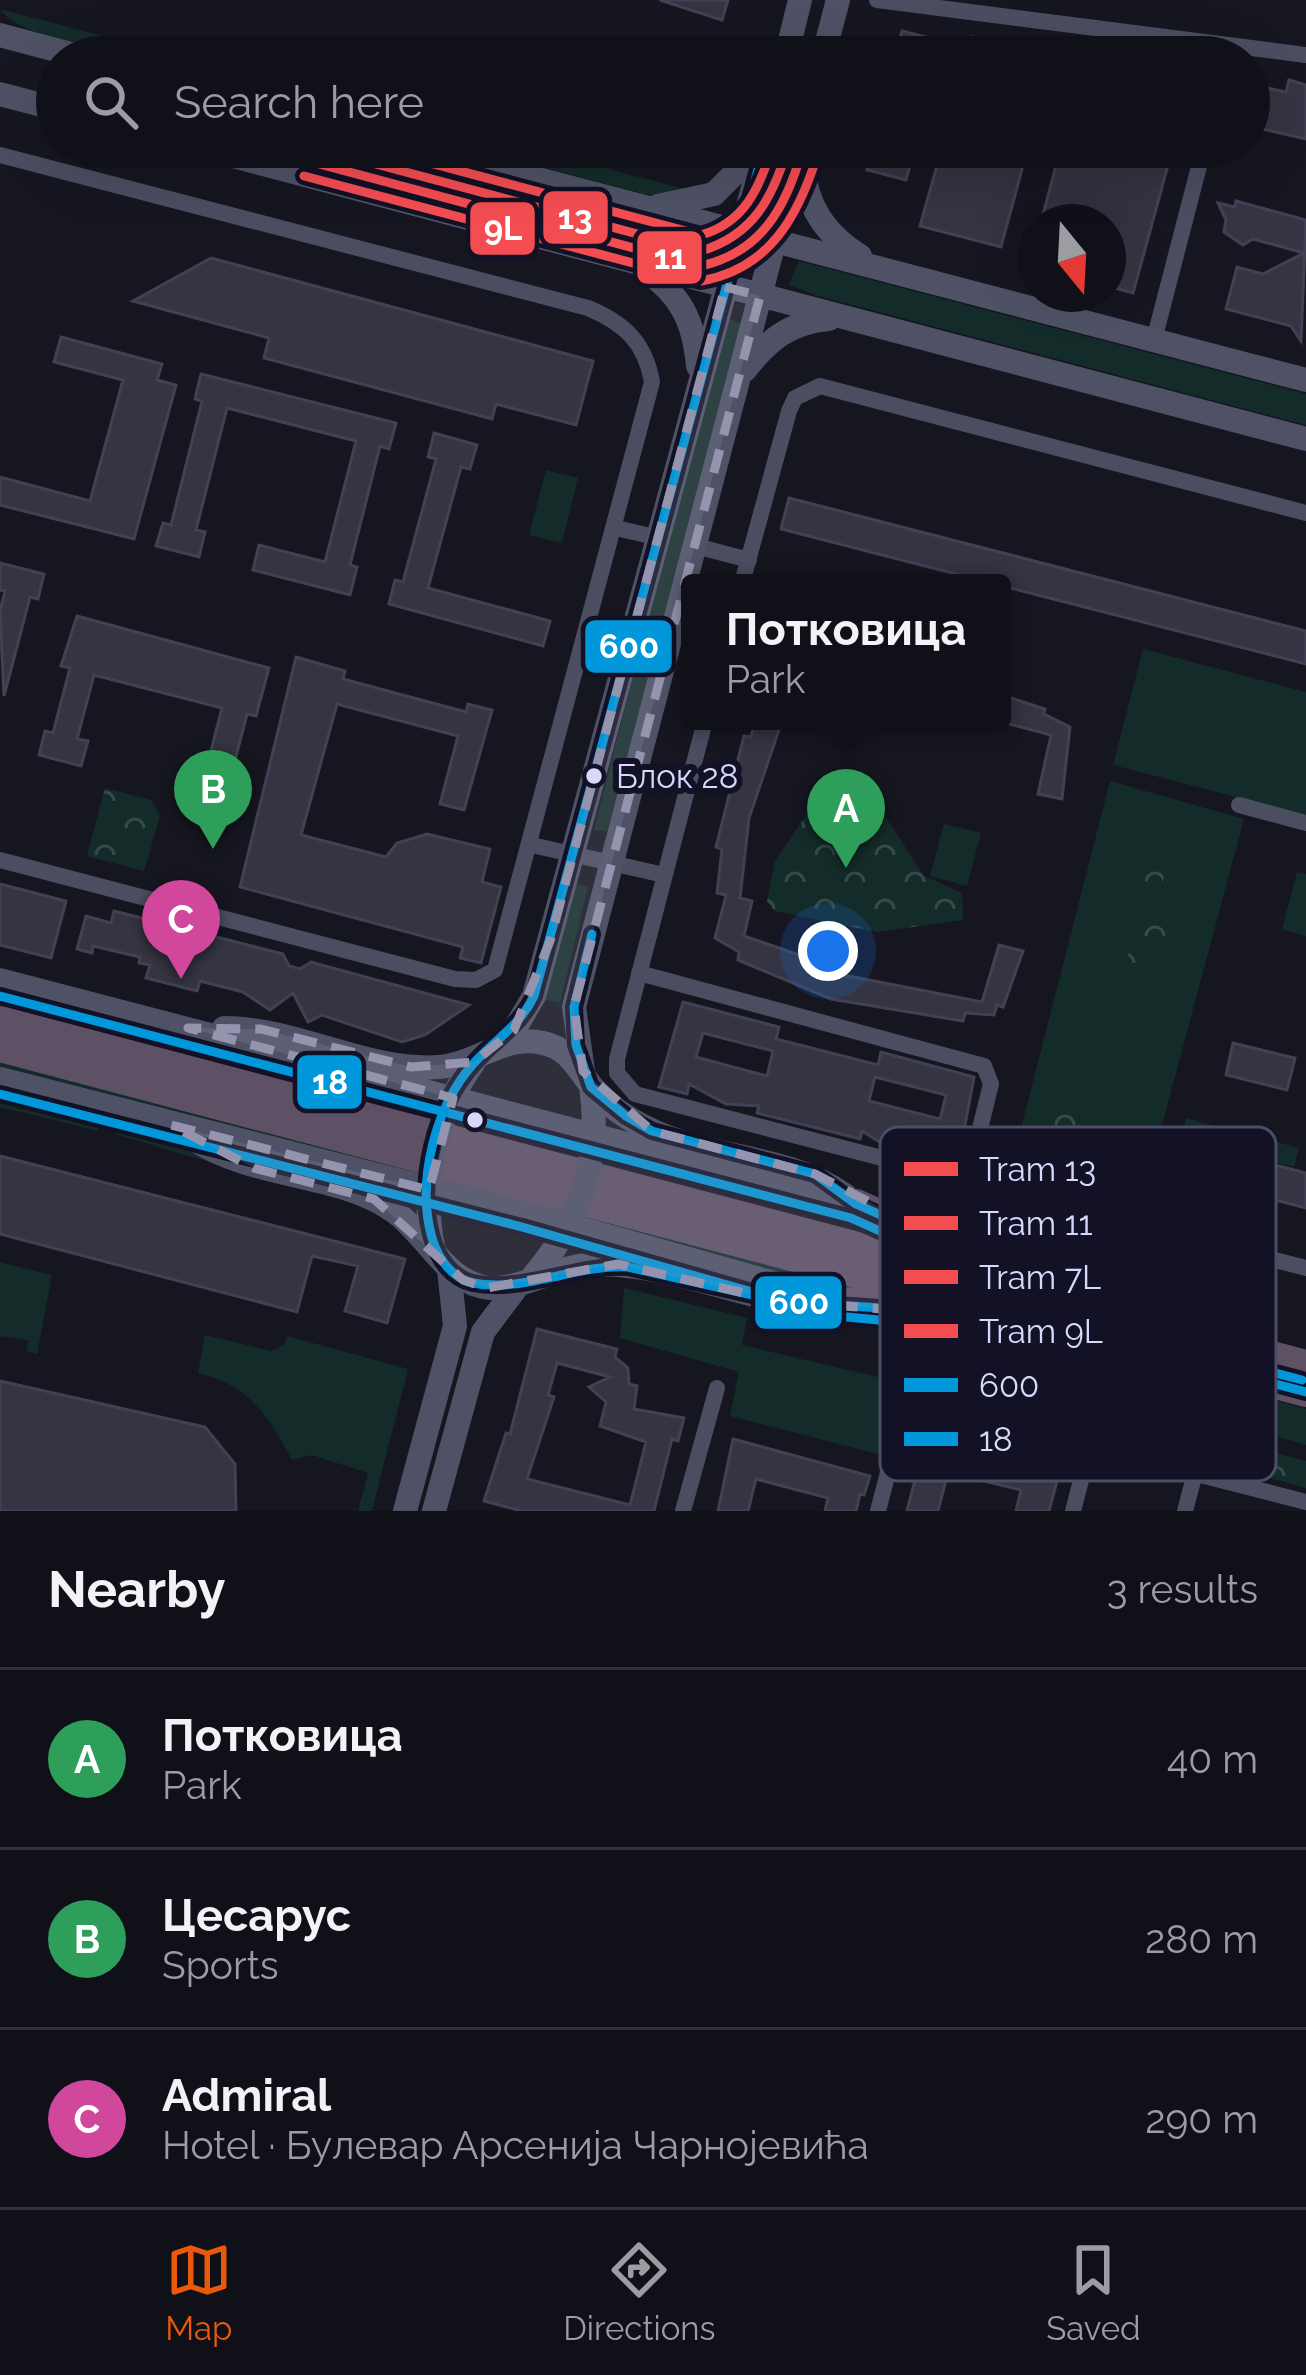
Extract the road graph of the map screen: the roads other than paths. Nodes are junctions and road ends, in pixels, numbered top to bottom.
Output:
1 (800, 0) edge
2 (838, 0) edge
3 (877, 0) edge
4 (0, 35) edge
5 (791, 36) edge
6 (829, 36) edge
7 (1128, 36) edge
8 (36, 45) edge
9 (1270, 54) edge
10 (1306, 56) edge
11 (2, 95) edge
12 (36, 104) edge
13 (0, 155) edge
14 (36, 164) edge
15 (50, 168) edge
16 (278, 168) edge
17 (494, 168) edge
18 (741, 168) edge
19 (757, 168) edge
20 (794, 168) edge
21 (804, 168) edge
22 (1199, 168) edge
23 (638, 207) junction
24 (740, 233) junction
25 (775, 242) junction
26 (633, 262) junction
27 (877, 267) junction
28 (725, 287) junction
29 (760, 296) junction
30 (846, 318) junction
31 (1154, 340) junction
32 (700, 378) junction
33 (1306, 380) edge
34 (735, 388) junction
35 (1306, 439) edge
36 (1306, 513) edge
37 (616, 528) junction
38 (655, 537) junction
39 (692, 545) junction
40 (749, 560) junction
41 (685, 574) edge
42 (745, 574) edge
43 (681, 588) edge
44 (704, 730) edge
45 (1239, 805) dead end
46 (1306, 823) edge
47 (532, 845) junction
48 (573, 854) junction
49 (0, 860) edge
50 (610, 863) junction
51 (664, 875) junction
52 (639, 973) junction
53 (0, 980) edge
54 (0, 1022) edge
55 (188, 1028) junction
56 (0, 1047) edge
57 (485, 1054) junction
58 (0, 1079) edge
59 (587, 1079) junction
60 (171, 1125) junction
61 (981, 1127) edge
62 (880, 1157) edge
63 (856, 1204) junction
64 (880, 1215) edge
65 (433, 1247) junction
66 (1276, 1260) edge
67 (880, 1265) edge
68 (1306, 1268) edge
69 (448, 1269) junction
70 (880, 1269) edge
71 (526, 1279) junction
72 (841, 1302) junction
73 (880, 1303) edge
74 (1276, 1359) edge
75 (1306, 1365) edge
76 (1276, 1383) edge
77 (717, 1388) dead end
78 (1306, 1392) edge
79 (886, 1481) edge
80 (1081, 1481) edge
81 (1193, 1481) edge
82 (1226, 1481) edge
83 (1306, 1502) edge
84 (405, 1511) edge
85 (434, 1511) edge
86 (683, 1511) edge
87 (878, 1511) edge
88 (1073, 1511) edge
89 (1185, 1511) edge

1 - 5 street
2 - 6 street
3 - 7 street
4 - 8 street
9 - 10 street
11 - 12 street
13 - 14 street
15 - 37 street
16 - 26 street
17 - 23 street
18 - 23 street
19 - 24 street
20 - 25 street
21 - 27 street
22 - 31 street
23 - 24 street
24 - 25 street
24 - 28 street
25 - 27 street
25 - 29 street
26 - 28 street
26 - 32 street
27 - 31 street
28 - 29 street
28 - 32 street
29 - 30 street
29 - 34 street
30 - 34 street
30 - 35 street
31 - 33 street
32 - 38 street
34 - 39 street
36 - 40 street
37 - 38 street
37 - 47 street
38 - 48 street
39 - 40 street
39 - 41 street
40 - 42 street
43 - 50 street
44 - 51 street
45 - 46 street
47 - 48 street
47 - 49 street
48 - 50 street
48 - 57 street
50 - 51 street
50 - 59 street
51 - 52 street
52 - 61 street
52 - 62 street
53 - 55 street
54 - 67 highway
55 - 57 street
55 - 63 street
56 - 70 highway
57 - 59 street
57 - 65 street, bridge
58 - 60 street
59 - 63 street
59 - 71 street, bridge
60 - 65 street
60 - 72 street
63 - 64 highway
65 - 69 street
66 - 68 street
69 - 71 street
69 - 84 street
71 - 72 street
71 - 85 street
72 - 73 highway
74 - 75 highway
76 - 78 highway
77 - 86 street
79 - 87 street
80 - 88 street
81 - 89 street
82 - 83 street

